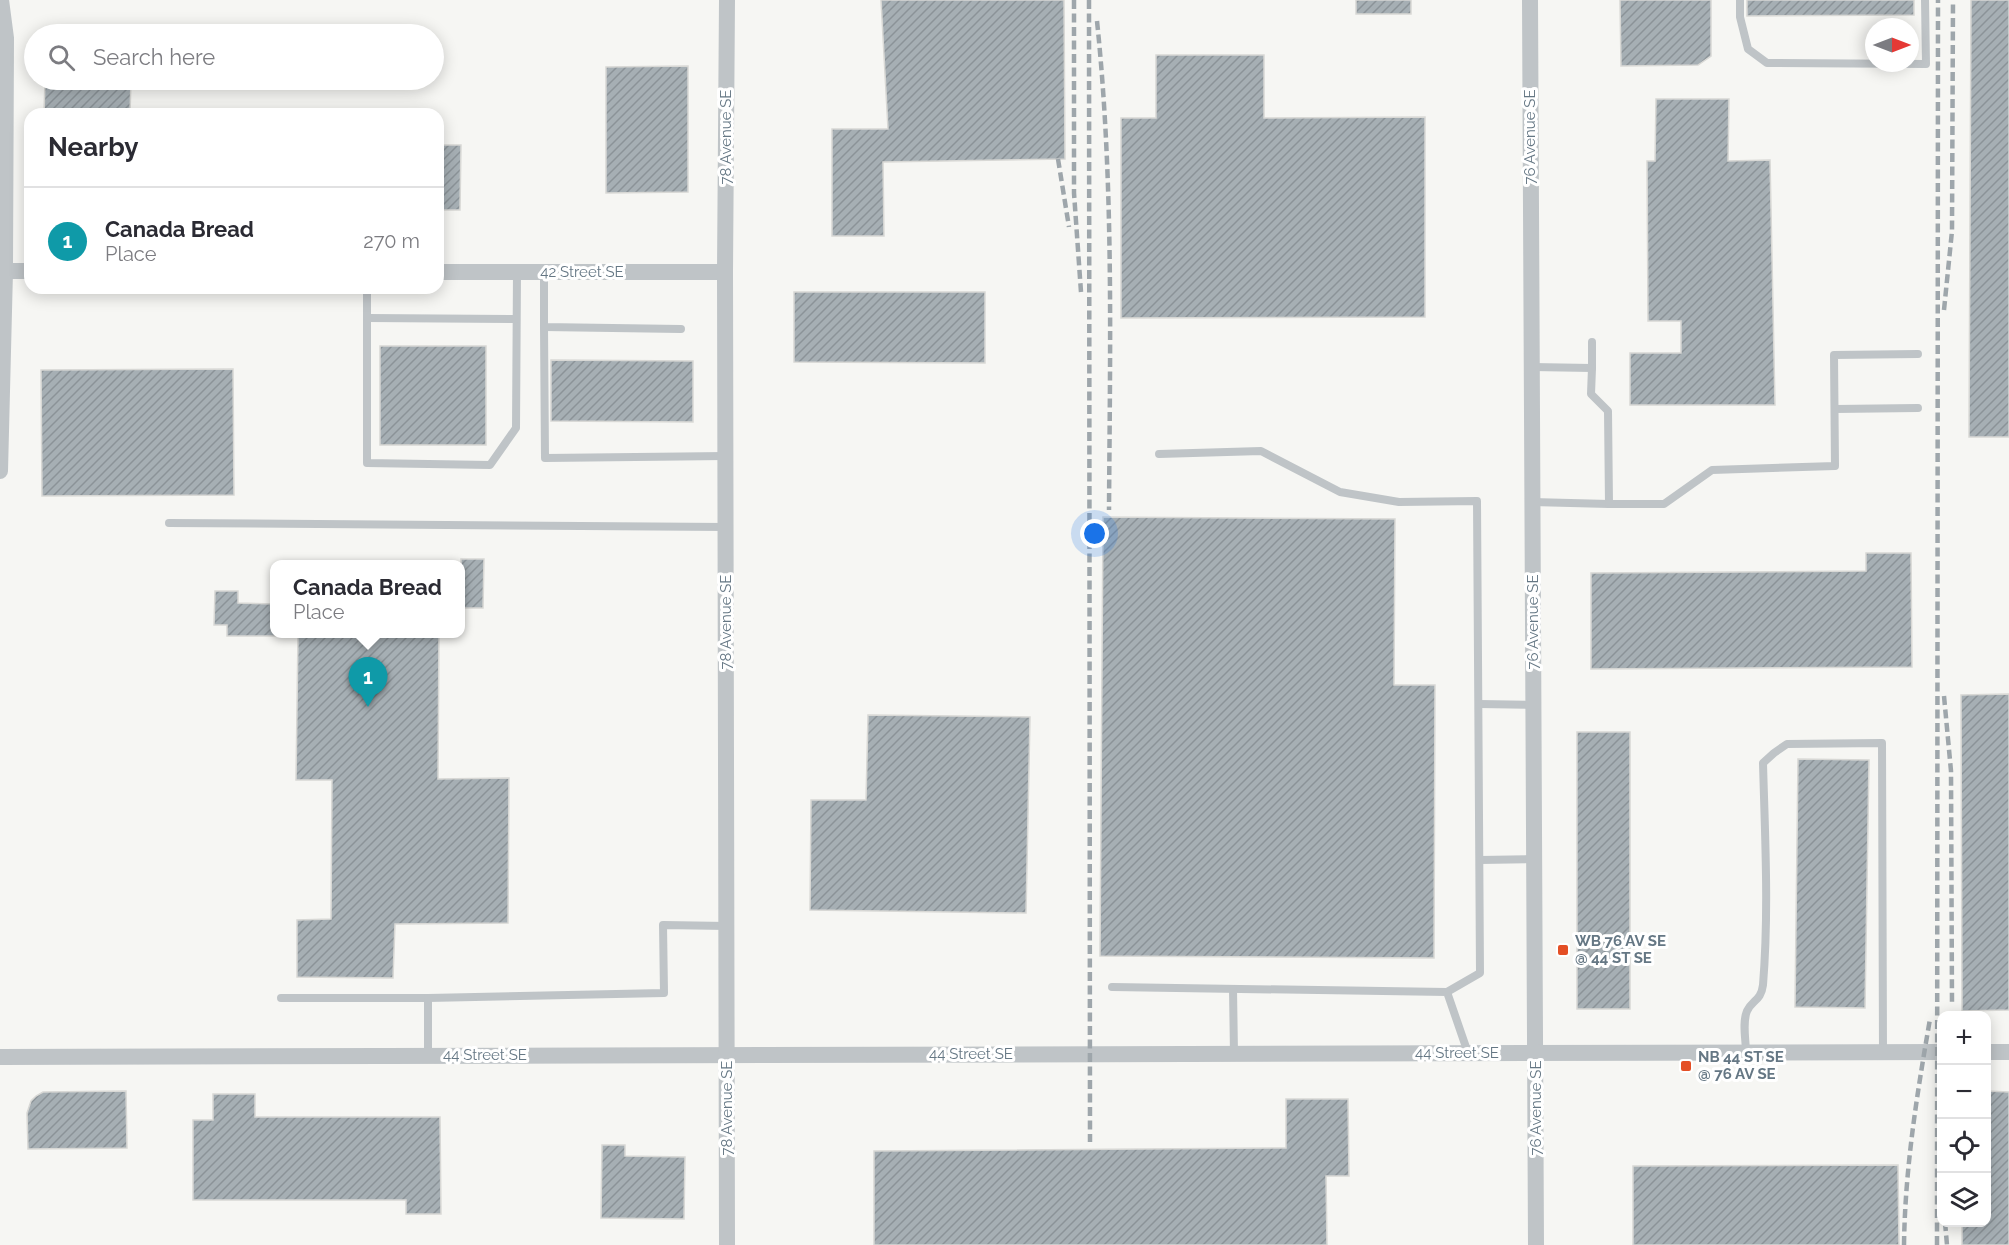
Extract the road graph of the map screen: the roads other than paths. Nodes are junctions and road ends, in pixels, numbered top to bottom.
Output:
1 (1, 0) edge
2 (727, 0) edge
3 (1530, 0) edge
4 (1740, 0) edge
5 (1925, 0) edge
6 (5, 271) junction
7 (24, 271) edge
8 (444, 272) edge
9 (517, 272) junction
10 (544, 272) junction
11 (725, 272) junction
12 (367, 294) edge
13 (368, 318) junction
14 (516, 319) junction
15 (544, 327) junction
16 (681, 329) dead end
17 (1592, 342) dead end
18 (1918, 354) dead end
19 (1532, 367) junction
20 (1592, 368) junction
21 (1918, 408) dead end
22 (1835, 409) junction
23 (1159, 454) dead end
24 (726, 456) junction
25 (0, 471) edge
26 (1533, 502) junction
27 (1609, 504) junction
28 (169, 523) dead end
29 (726, 527) junction
30 (1479, 704) junction
31 (1534, 705) junction
32 (1535, 859) junction
33 (1480, 860) junction
34 (727, 926) junction
35 (1112, 987) dead end
36 (1233, 989) junction
37 (1447, 992) junction
38 (281, 998) dead end
39 (428, 998) junction
40 (1937, 1052) edge
41 (1991, 1052) edge
42 (2009, 1052) edge
43 (1468, 1053) junction
44 (1536, 1053) junction
45 (1746, 1053) junction
46 (1883, 1053) junction
47 (1234, 1054) junction
48 (727, 1055) junction
49 (428, 1056) junction
50 (0, 1057) edge
51 (727, 1245) edge
52 (1536, 1245) edge

1 - 6 street
2 - 11 street, 78 Avenue SE
3 - 19 street, 76 Avenue SE
4 - 5 lane
6 - 7 street
6 - 25 street
8 - 9 street, 42 Street SE
9 - 10 street, 42 Street SE
9 - 14 lane
10 - 11 street, 42 Street SE
10 - 15 lane
11 - 24 street, 78 Avenue SE
12 - 13 lane
13 - 14 lane
13 - 14 lane
15 - 16 lane
15 - 24 lane
17 - 20 lane
18 - 22 lane
19 - 20 lane
19 - 26 street, 76 Avenue SE
20 - 27 lane
21 - 22 lane
22 - 27 lane
23 - 30 lane
24 - 29 street, 78 Avenue SE
26 - 27 lane
26 - 31 street, 76 Avenue SE
28 - 29 lane
29 - 34 street, 78 Avenue SE
30 - 31 lane
30 - 33 lane
31 - 32 street, 76 Avenue SE
32 - 33 lane
32 - 44 street, 76 Avenue SE
33 - 37 lane
34 - 39 lane
34 - 48 street, 78 Avenue SE
35 - 36 lane
36 - 37 lane
36 - 47 lane
37 - 43 lane
38 - 39 lane
39 - 49 lane
40 - 46 street, 44 Street SE
41 - 42 street
43 - 44 street, 44 Street SE
43 - 47 street, 44 Street SE
44 - 45 street, 44 Street SE
44 - 52 street, 76 Avenue SE
45 - 46 street, 44 Street SE
45 - 46 lane
47 - 48 street, 44 Street SE
48 - 49 street, 44 Street SE
48 - 51 street, 78 Avenue SE
49 - 50 street, 44 Street SE

